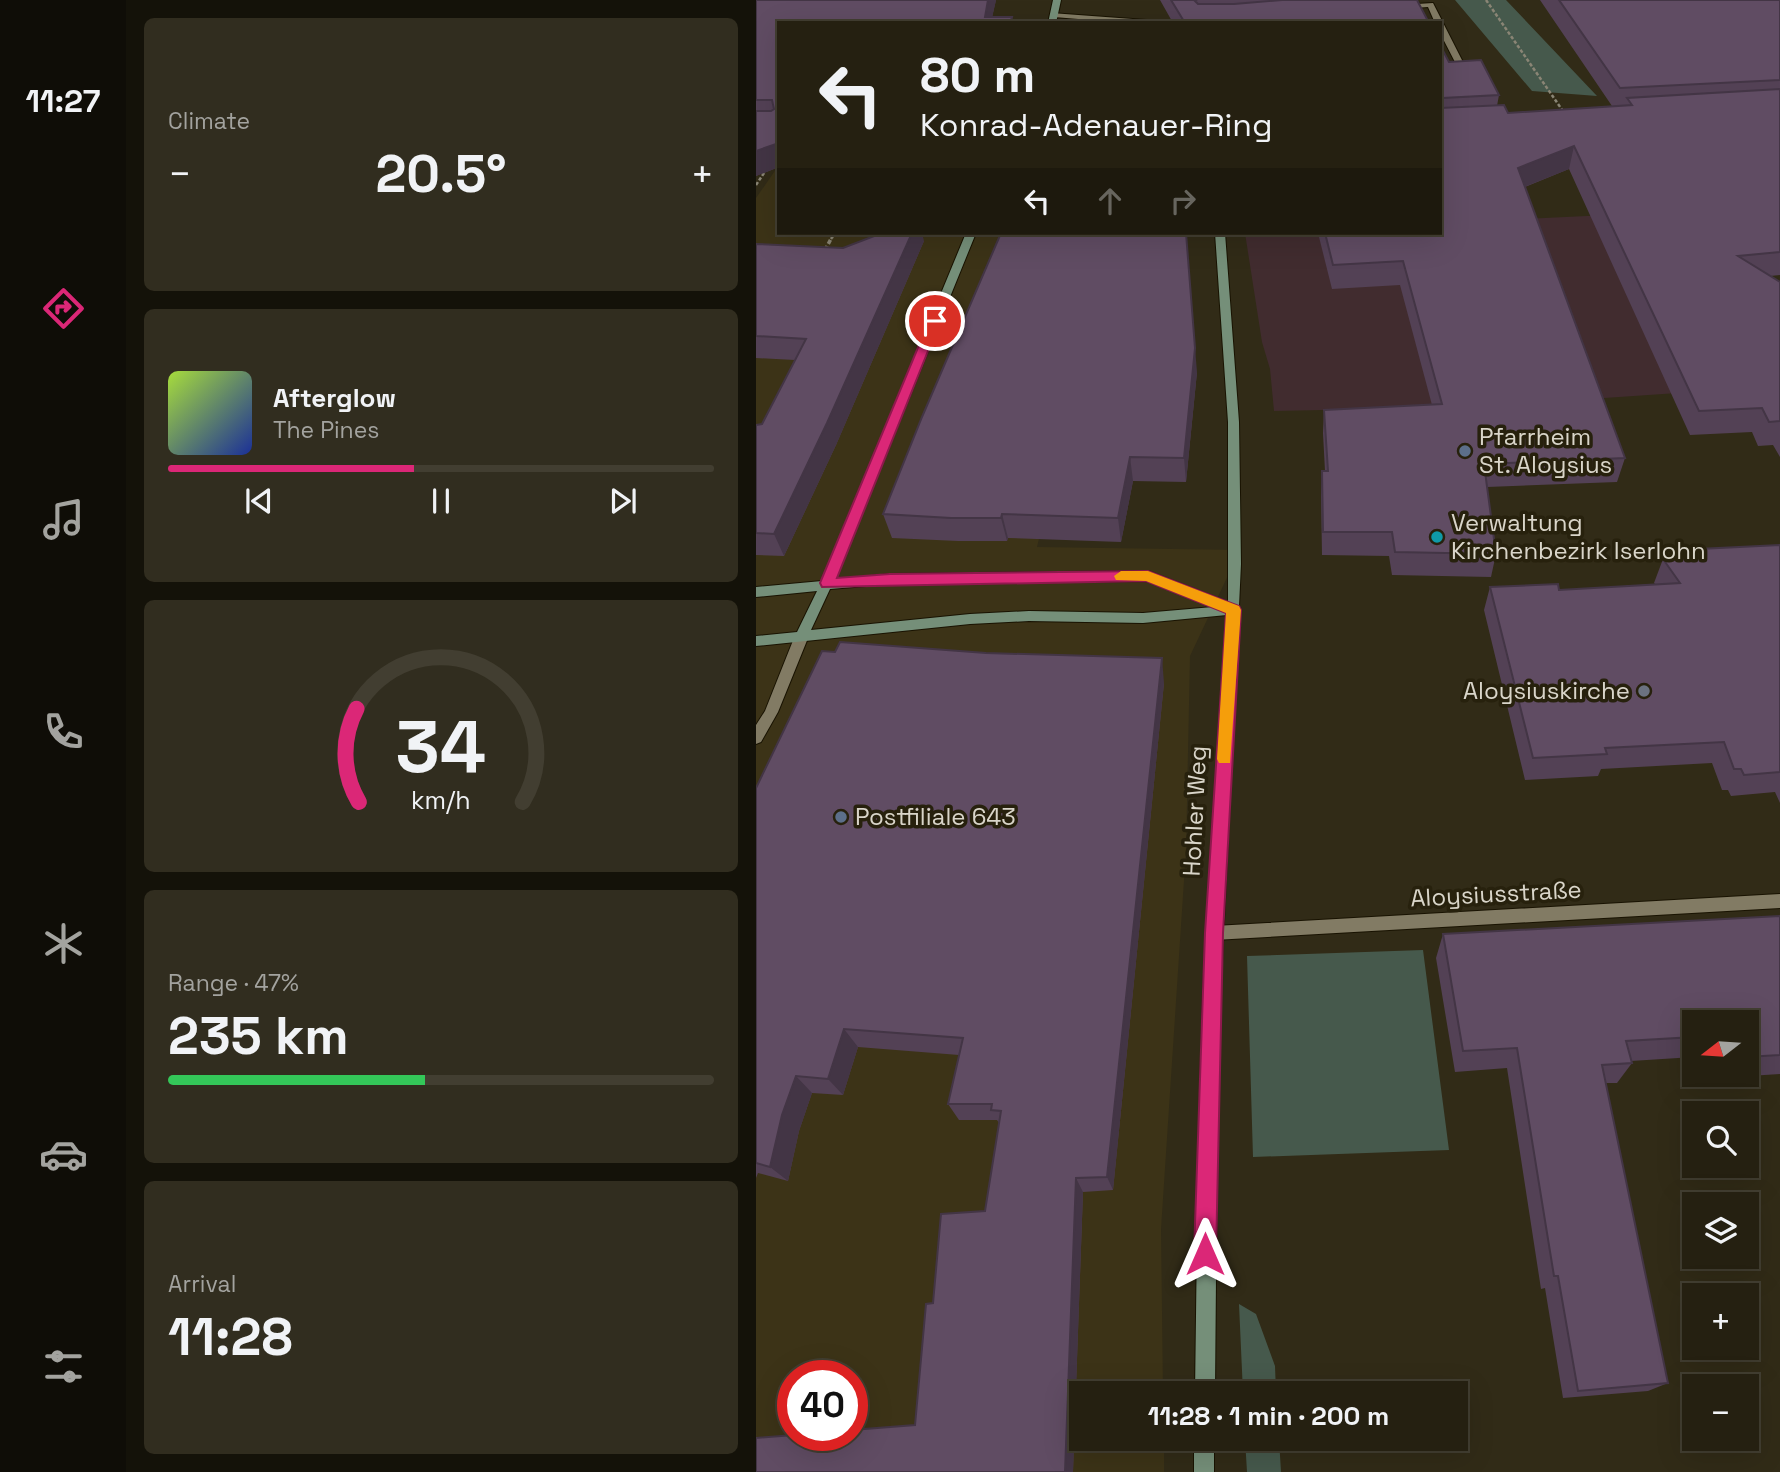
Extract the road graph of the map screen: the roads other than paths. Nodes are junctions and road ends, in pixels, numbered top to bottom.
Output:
1 (1057, 0) edge
2 (1393, 7) edge
3 (1053, 19) edge
4 (1106, 21) edge
5 (1438, 21) edge
6 (1442, 28) edge
7 (1461, 66) edge
8 (970, 235) edge
9 (1220, 235) edge
10 (827, 583) junction
11 (756, 592) edge
12 (1234, 610) junction
13 (801, 638) junction
14 (756, 641) edge
15 (756, 738) edge
16 (1780, 901) edge
17 (1214, 933) junction
18 (1205, 1381) edge
19 (1205, 1451) edge
20 (1204, 1472) edge

1 - 3 street
2 - 5 street
3 - 4 street
6 - 7 street
8 - 10 street
9 - 12 street, Hohler Weg
10 - 11 street
10 - 12 street
10 - 13 street
12 - 13 street
12 - 17 street, Hohler Weg
13 - 14 street
13 - 15 street
16 - 17 street, Aloysiusstraße
17 - 18 street, Hohler Weg
19 - 20 street

